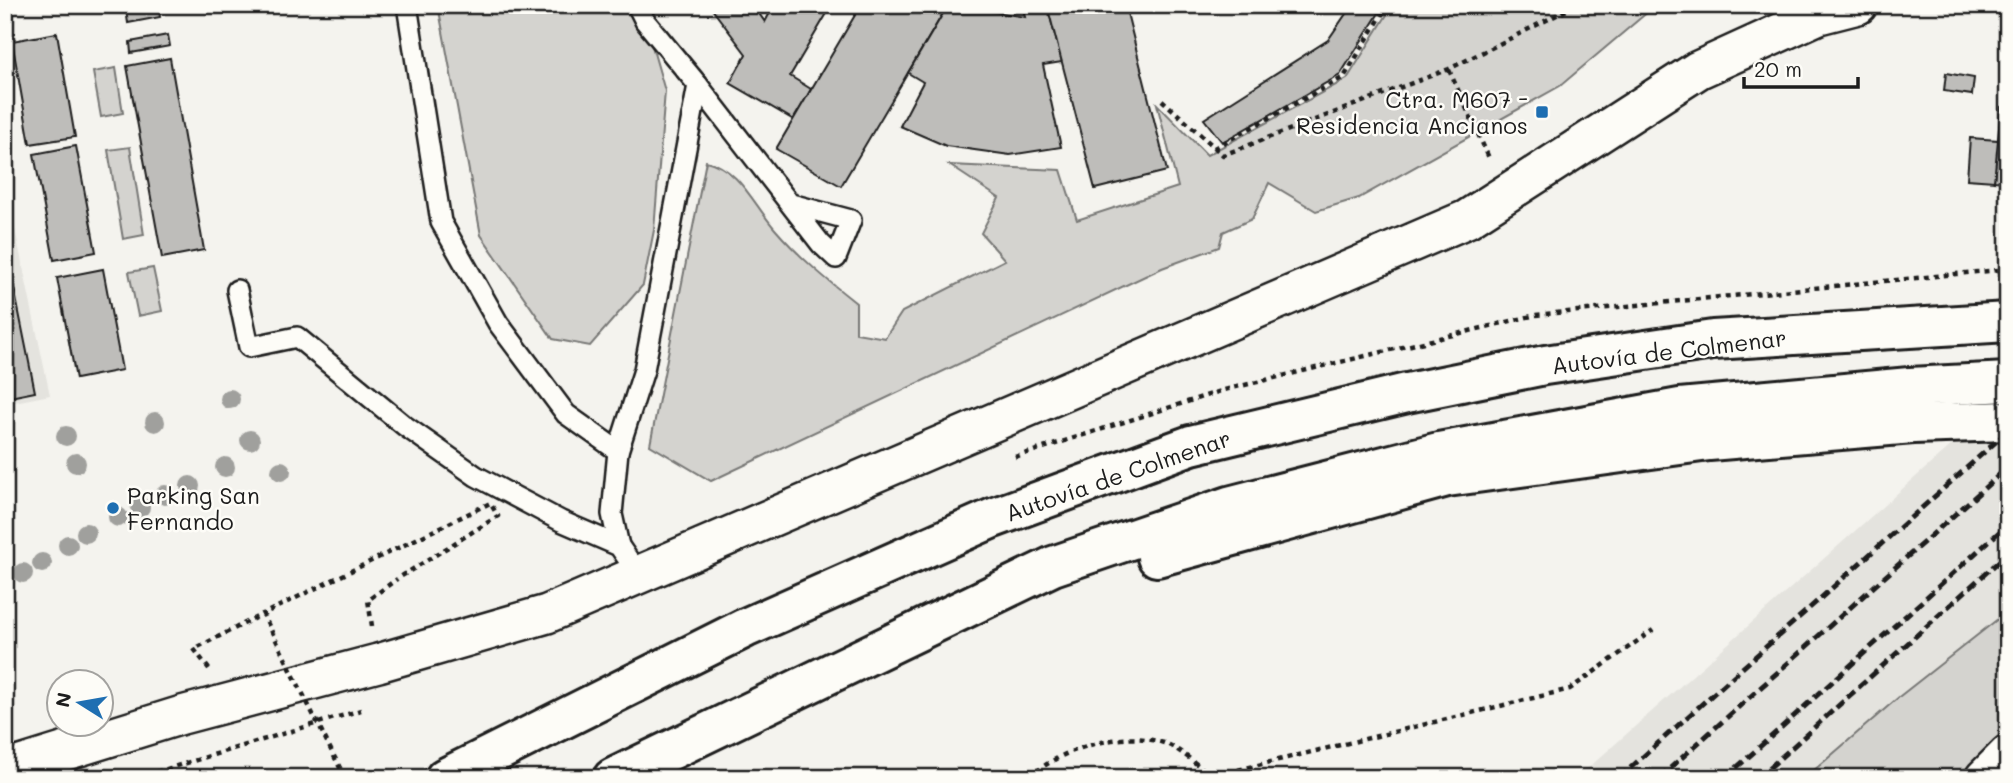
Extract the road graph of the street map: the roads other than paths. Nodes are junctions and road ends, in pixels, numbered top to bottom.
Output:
1 (407, 5) edge
2 (637, 5) edge
3 (1858, 5) edge
4 (1819, 10) edge
5 (698, 85) junction
6 (791, 204) dead end
7 (237, 290) dead end
8 (2008, 322) edge
9 (2008, 382) edge
10 (1993, 422) edge
11 (618, 452) junction
12 (629, 560) junction
13 (911, 632) junction
14 (182, 715) junction
15 (2008, 754) edge
16 (5, 755) edge
17 (5, 770) edge
18 (18, 778) edge
19 (445, 778) edge
20 (613, 778) edge
21 (1984, 778) edge

1 - 11 lane
2 - 5 lane
3 - 4 street
4 - 12 street
5 - 6 lane
5 - 11 lane
7 - 12 lane
8 - 19 highway, Autovía de Colmenar
9 - 13 highway
10 - 13 highway
11 - 12 lane
12 - 14 street
13 - 20 highway
14 - 16 street
14 - 17 street
14 - 18 street
15 - 21 street

